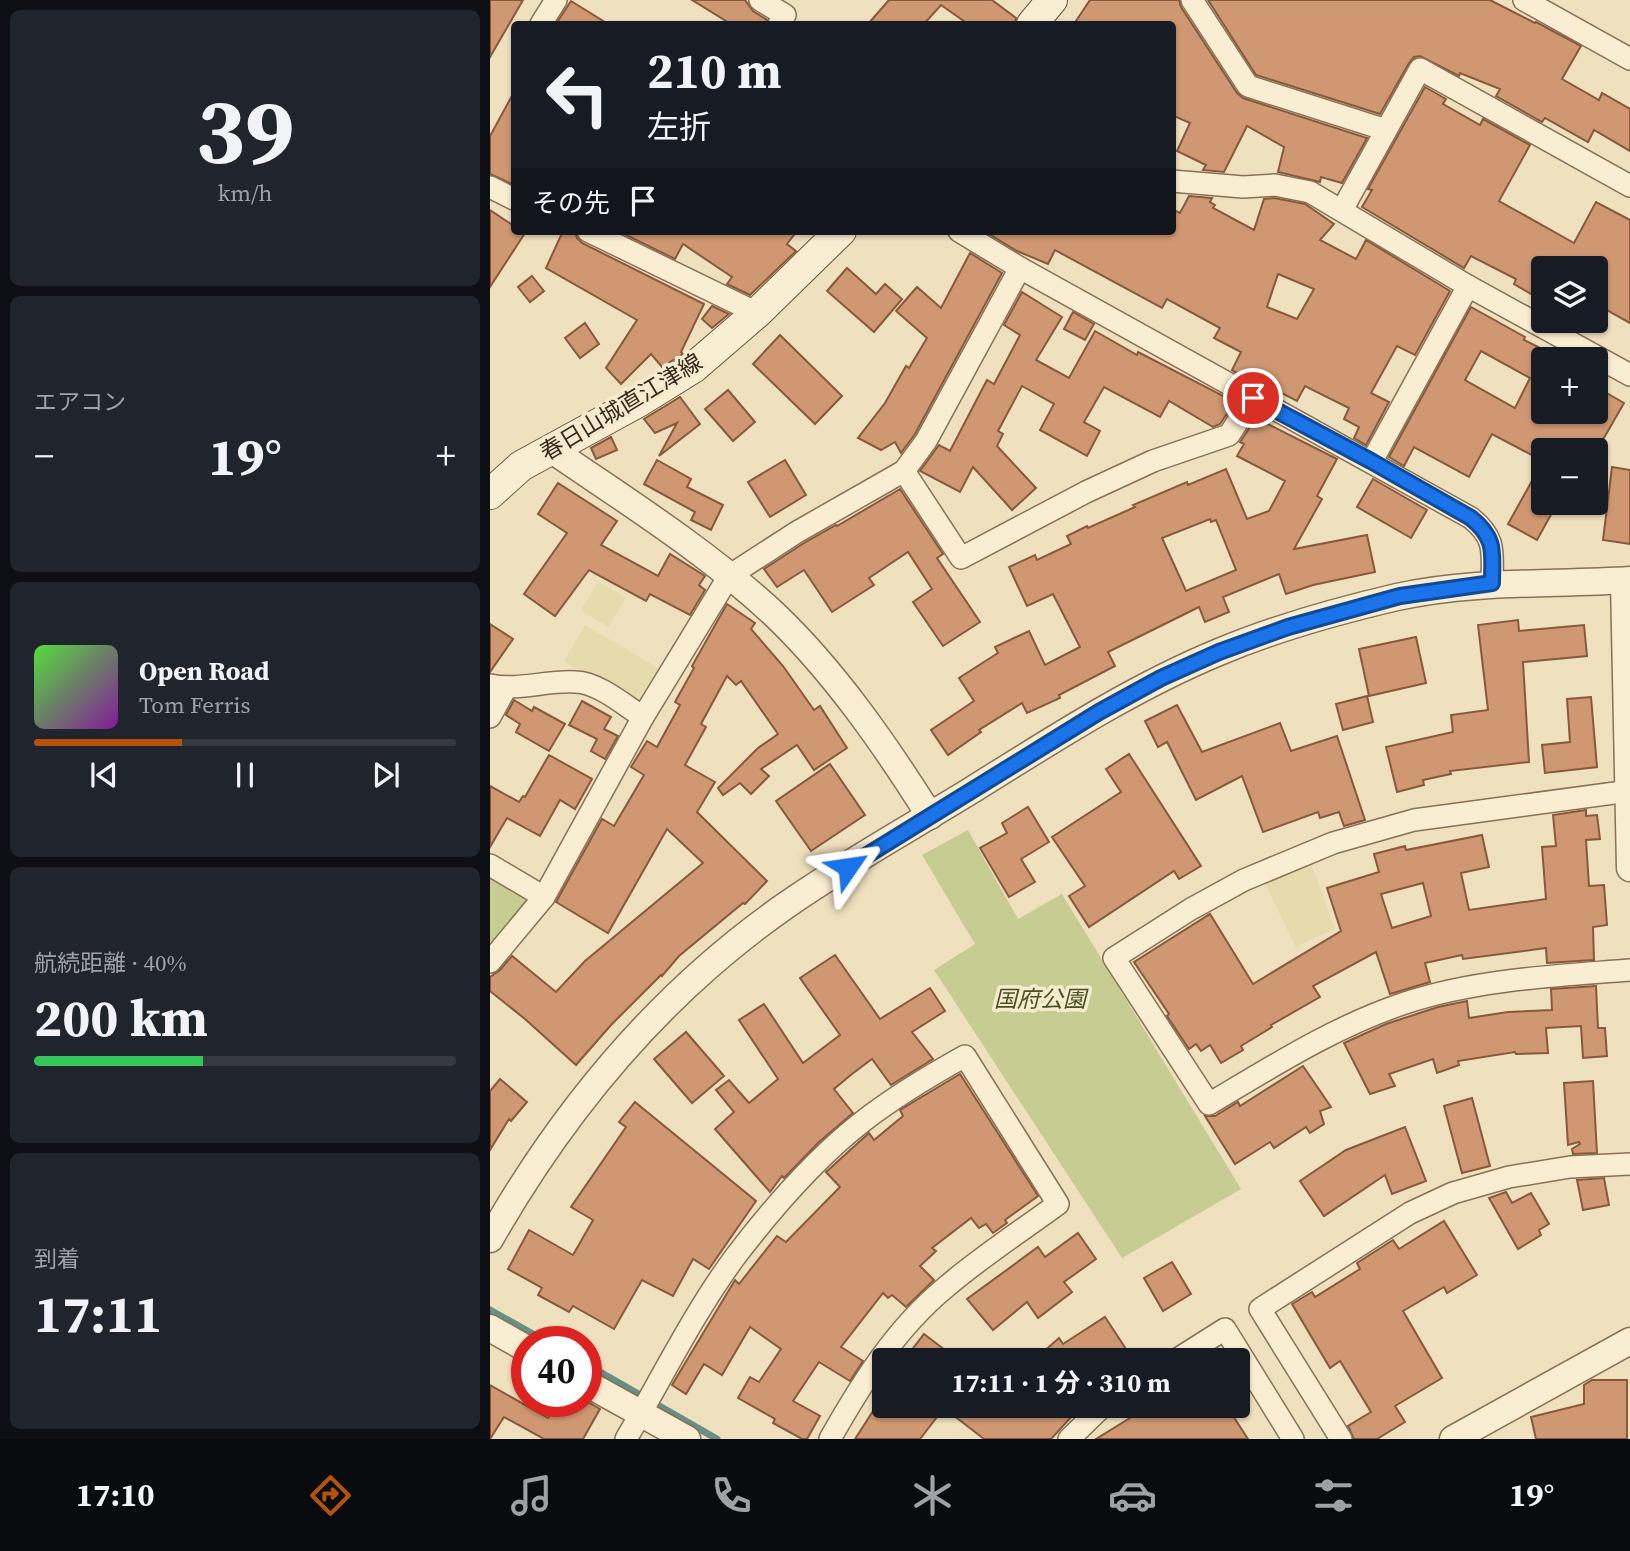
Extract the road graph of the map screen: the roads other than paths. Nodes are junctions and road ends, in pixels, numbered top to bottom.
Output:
1 (556, 0) edge
2 (760, 0) edge
3 (1052, 0) edge
4 (1192, 0) edge
5 (1524, 0) edge
6 (543, 21) edge
7 (781, 21) edge
8 (1034, 21) edge
9 (1630, 59) edge
10 (1386, 130) junction
11 (1176, 182) edge
12 (1630, 186) edge
13 (1342, 210) junction
14 (596, 235) edge
15 (837, 235) edge
16 (966, 235) edge
17 (1020, 268) junction
18 (1468, 286) junction
19 (757, 313) junction
20 (1630, 375) edge
21 (1253, 398) junction
22 (552, 450) junction
23 (1371, 461) junction
24 (904, 471) junction
25 (490, 494) edge
26 (729, 576) junction
27 (1627, 580) edge
28 (1492, 583) junction
29 (498, 687) edge
30 (490, 717) edge
31 (643, 717) junction
32 (1629, 791) edge
33 (930, 816) junction
34 (490, 866) edge
35 (1630, 868) edge
36 (544, 897) junction
37 (490, 962) edge
38 (1630, 970) edge
39 (1630, 1164) edge
40 (490, 1239) edge
41 (490, 1328) edge
42 (511, 1340) edge
43 (1630, 1341) edge
44 (1195, 1348) edge
45 (1237, 1348) edge
46 (1250, 1369) edge
47 (602, 1392) edge
48 (640, 1414) junction
49 (1091, 1418) edge
50 (626, 1439) edge
51 (687, 1439) edge
52 (830, 1439) edge
53 (1069, 1439) edge
54 (1293, 1439) edge
55 (1341, 1439) edge
56 (1453, 1439) edge

1 - 6 street
2 - 7 street
3 - 8 main road
4 - 10 street
5 - 9 street
10 - 12 street
10 - 13 street
11 - 13 street
13 - 18 street
14 - 19 street
15 - 19 main road, 春日山城直江津線
16 - 17 street
17 - 21 street
17 - 24 street
18 - 20 street
18 - 23 street
19 - 22 main road, 春日山城直江津線
21 - 23 street
21 - 24 street
22 - 25 main road, 春日山城直江津線
22 - 26 street
23 - 28 street
24 - 26 street
26 - 31 street
26 - 33 street
27 - 28 street
27 - 32 street
28 - 33 street
29 - 30 street
29 - 31 street
31 - 36 street
32 - 35 street
32 - 38 street
33 - 40 street
34 - 36 street
36 - 37 street
39 - 55 street
41 - 42 street
43 - 56 street
44 - 45 street
46 - 54 street
47 - 48 street
48 - 50 street
48 - 51 street
48 - 52 street
49 - 53 street

